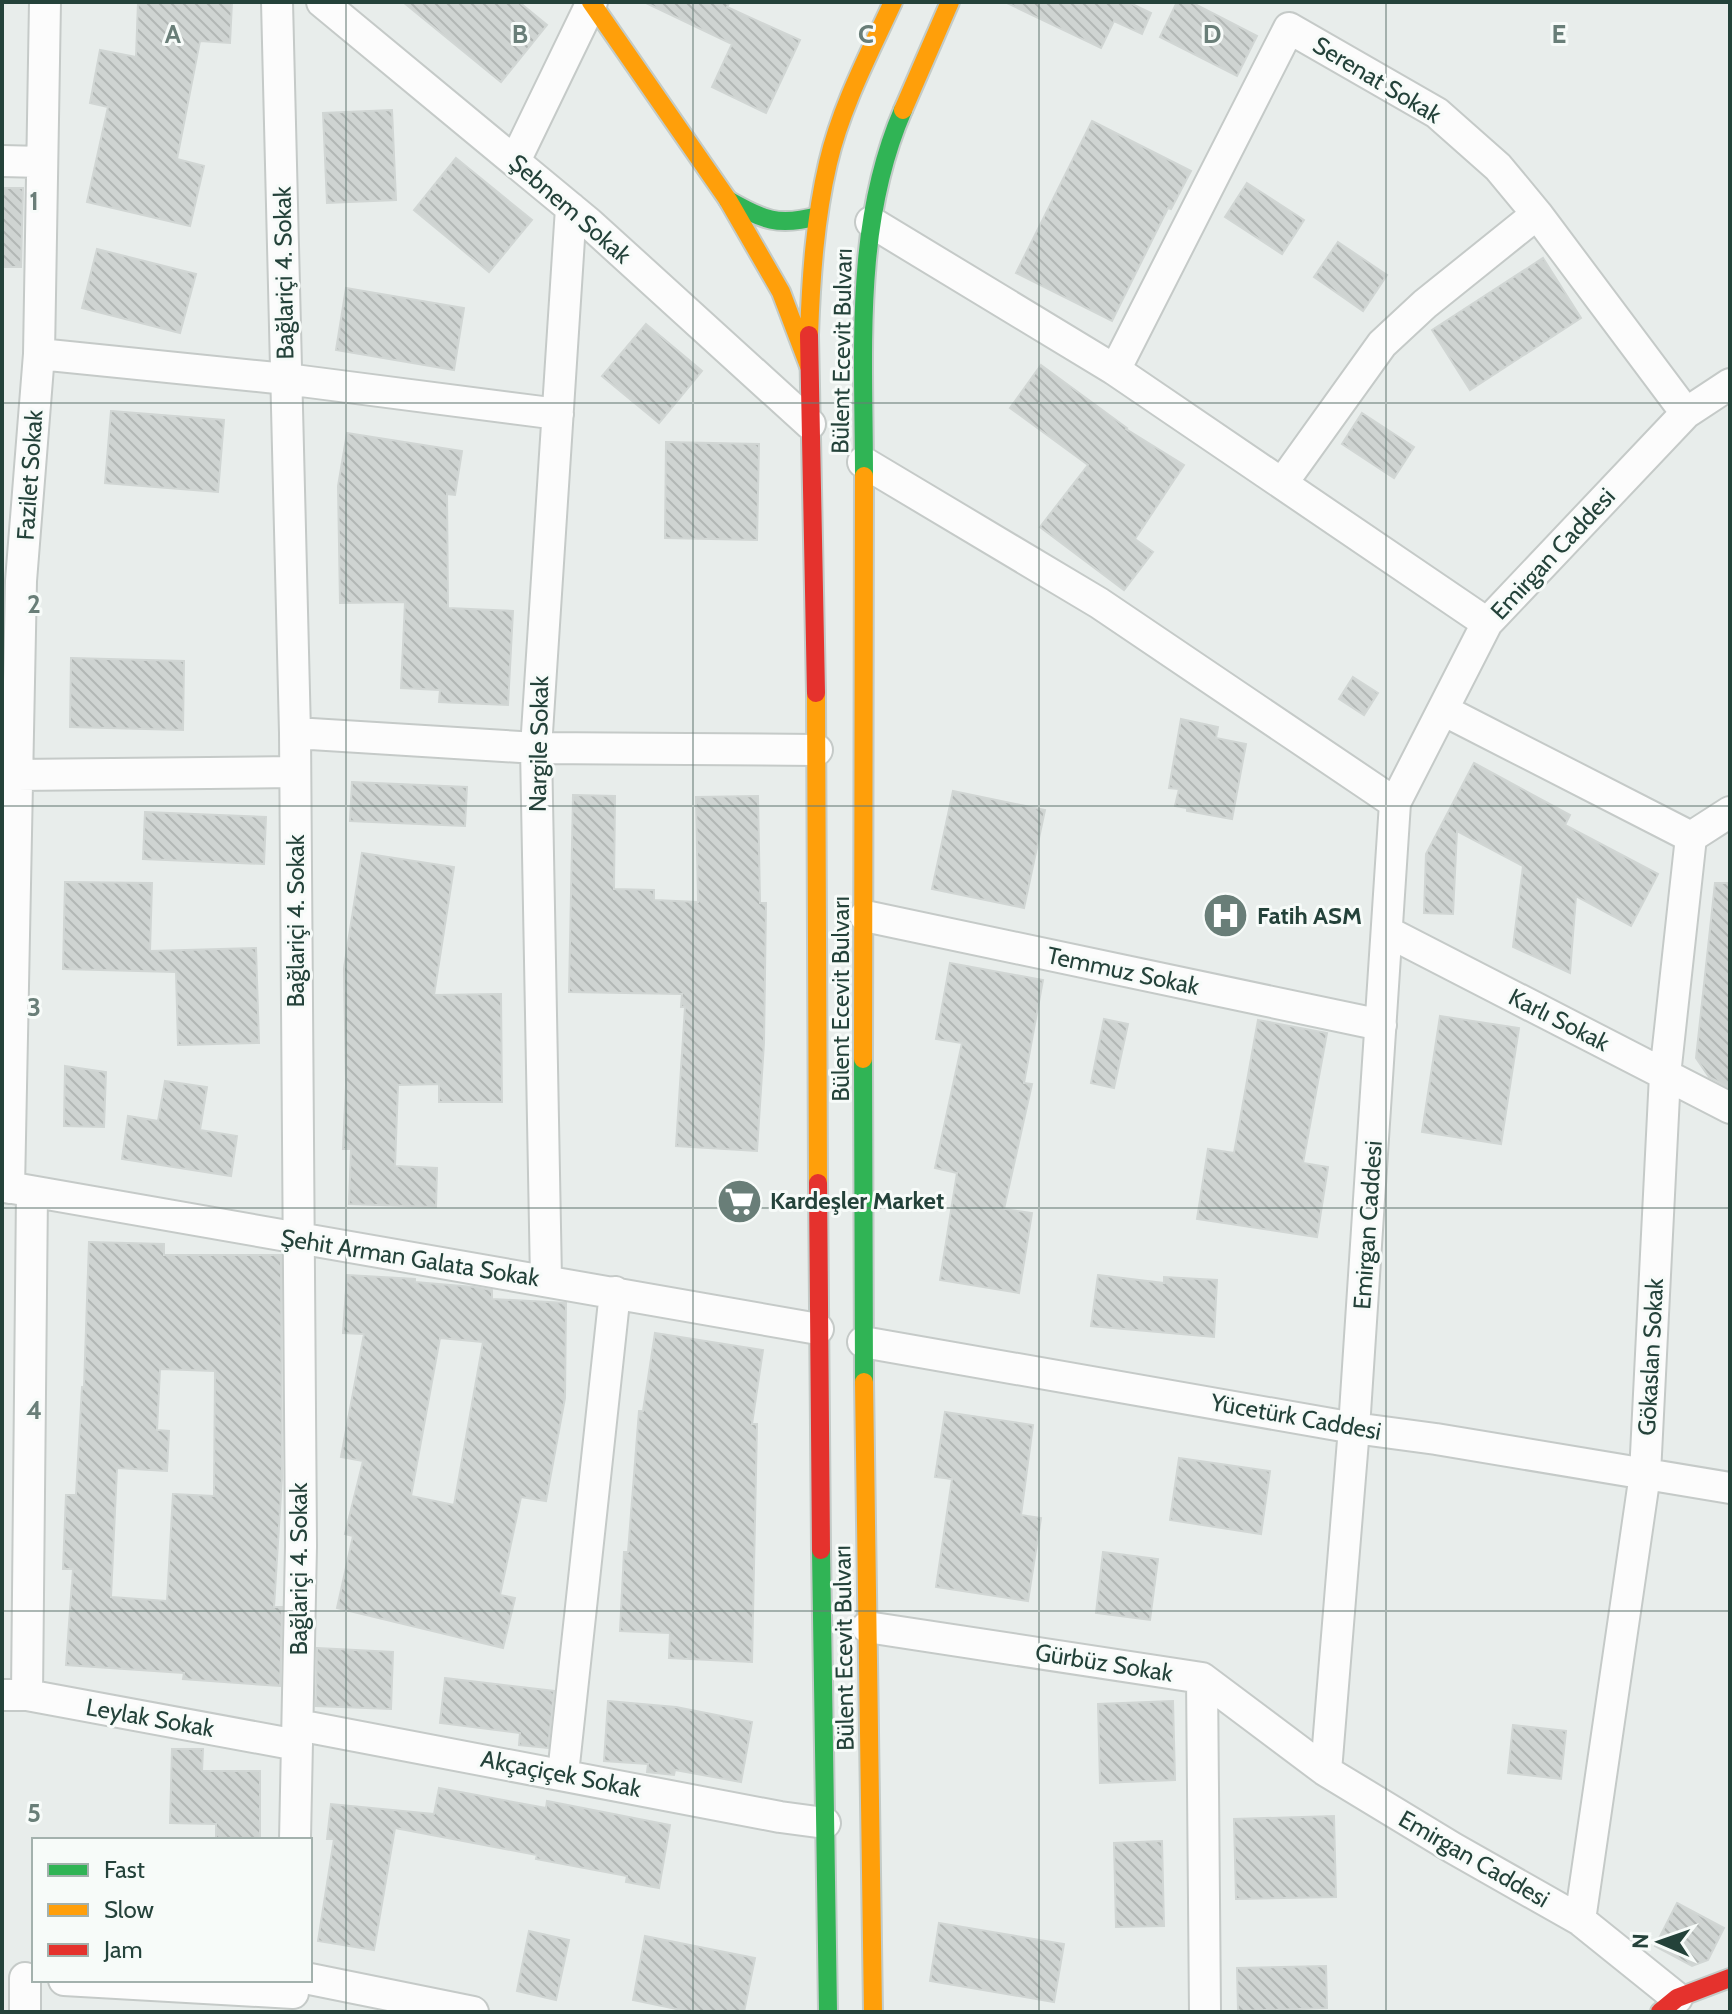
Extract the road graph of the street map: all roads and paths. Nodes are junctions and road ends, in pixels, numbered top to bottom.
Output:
1 (45, 2) edge
2 (277, 2) edge
3 (322, 2) edge
4 (591, 2) edge
5 (893, 2) edge
6 (950, 2) edge
7 (2, 161) edge
8 (515, 161) junction
9 (42, 162) junction
10 (728, 200) junction
11 (571, 208) junction
12 (1537, 214) junction
13 (818, 216) junction
14 (871, 222) junction
15 (39, 354) junction
16 (809, 367) junction
17 (1115, 370) junction
18 (286, 379) junction
19 (1730, 384) edge
20 (1686, 413) junction
21 (558, 414) junction
22 (810, 424) junction
23 (863, 462) junction
24 (1283, 482) junction
25 (12, 581) edge
26 (1487, 623) junction
27 (1443, 710) junction
28 (295, 733) junction
29 (536, 748) junction
30 (817, 750) junction
31 (295, 772) junction
32 (17, 775) junction
33 (1395, 803) junction
34 (1730, 812) edge
35 (1691, 837) junction
36 (865, 916) junction
37 (1388, 932) junction
38 (1381, 1025) junction
39 (1665, 1075) junction
40 (1730, 1108) edge
41 (14, 1189) edge
42 (299, 1240) junction
43 (546, 1280) junction
44 (615, 1292) junction
45 (818, 1329) junction
46 (863, 1342) junction
47 (1354, 1428) junction
48 (1645, 1474) junction
49 (1730, 1488) edge
50 (15, 1531) edge
51 (867, 1627) junction
52 (1202, 1678) junction
53 (15, 1695) edge
54 (297, 1735) junction
55 (1326, 1771) junction
56 (563, 1774) junction
57 (825, 1823) junction
58 (295, 1838) edge
59 (1580, 1920) junction
60 (20, 1978) edge
61 (1730, 1978) edge
62 (106, 1982) edge
63 (297, 1991) edge
64 (1668, 2005) edge
65 (25, 2012) edge
66 (473, 2012) edge
67 (828, 2012) edge
68 (873, 2012) edge
69 (1205, 2012) edge

1 - 9 street, Fazilet Sokak
2 - 18 street, Bağlariçi 4. Sokak
3 - 8 street, Şebnem Sokak
4 - 8 street
4 - 10 main road
5 - 13 main road, Bülent Ecevit Bulvarı
6 - 14 main road, Bülent Ecevit Bulvarı
7 - 9 street
8 - 11 street, Şebnem Sokak
9 - 15 street, Fazilet Sokak
10 - 13 main road
10 - 16 main road
11 - 21 street, Nargile Sokak
11 - 22 street, Şebnem Sokak
12 - 17 street, Serenat Sokak
12 - 20 street
12 - 24 street
13 - 16 main road, Bülent Ecevit Bulvarı
14 - 17 street
14 - 23 main road, Bülent Ecevit Bulvarı
15 - 18 street
15 - 25 street, Fazilet Sokak
16 - 22 main road, Bülent Ecevit Bulvarı
17 - 24 street
18 - 21 street
18 - 28 street, Bağlariçi 4. Sokak
19 - 20 street, Emirgan Caddesi
20 - 26 street, Emirgan Caddesi
21 - 29 street, Nargile Sokak
22 - 30 main road, Bülent Ecevit Bulvarı
23 - 33 street
23 - 36 main road, Bülent Ecevit Bulvarı
24 - 26 street
25 - 32 street, Fazilet Sokak
26 - 27 street, Emirgan Caddesi
27 - 33 street, Emirgan Caddesi
27 - 35 street
28 - 29 street
28 - 31 street, Bağlariçi 4. Sokak
29 - 30 street
29 - 43 street, Nargile Sokak
30 - 45 main road, Bülent Ecevit Bulvarı
31 - 32 street
31 - 42 street, Bağlariçi 4. Sokak
32 - 41 street, Fazilet Sokak
33 - 37 street, Emirgan Caddesi
34 - 35 street
35 - 39 street, Gökaslan Sokak
36 - 38 street, Temmuz Sokak
36 - 46 main road, Bülent Ecevit Bulvarı
37 - 38 street, Emirgan Caddesi
37 - 39 street, Karlı Sokak
38 - 47 street, Emirgan Caddesi
39 - 40 street, Karlı Sokak
39 - 48 street, Gökaslan Sokak
41 - 42 street, Şehit Arman Galata Sokak
41 - 50 street, Fazilet Sokak
42 - 43 street, Şehit Arman Galata Sokak
42 - 54 street, Bağlariçi 4. Sokak
43 - 44 street, Şehit Arman Galata Sokak
44 - 45 street, Şehit Arman Galata Sokak
44 - 56 street
45 - 57 main road, Bülent Ecevit Bulvarı
46 - 47 street, Yücetürk Caddesi
46 - 51 main road, Bülent Ecevit Bulvarı
47 - 48 street, Yücetürk Caddesi
47 - 55 street, Emirgan Caddesi
48 - 49 street, Yücetürk Caddesi
48 - 59 street, Gökaslan Sokak
50 - 53 street, Fazilet Sokak
51 - 52 street, Gürbüz Sokak
51 - 68 main road, Bülent Ecevit Bulvarı
52 - 55 street
52 - 69 street, Gürbüz Sokak
53 - 54 street, Leylak Sokak
54 - 56 street, Akçaçiçek Sokak
54 - 58 street, Bağlariçi 4. Sokak
55 - 59 street, Emirgan Caddesi
56 - 57 street, Akçaçiçek Sokak
57 - 67 main road, Bülent Ecevit Bulvarı
59 - 64 street, Emirgan Caddesi
60 - 65 street
61 - 64 main road
62 - 63 street
63 - 66 street

